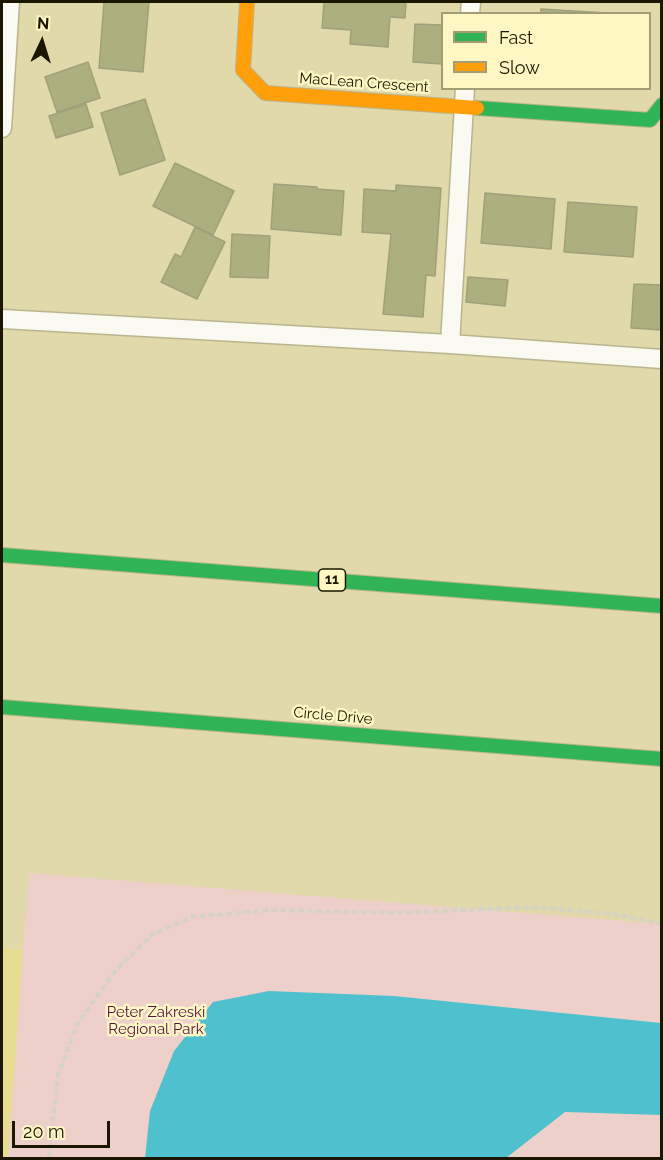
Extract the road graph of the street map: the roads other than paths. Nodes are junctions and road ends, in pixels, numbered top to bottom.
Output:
1 (10, 2) edge
2 (247, 2) edge
3 (465, 97) edge
4 (662, 105) edge
5 (2, 128) edge
6 (2, 319) edge
7 (450, 344) junction
8 (662, 359) edge
9 (2, 555) edge
10 (662, 606) edge
11 (2, 707) edge
12 (2, 714) edge
13 (138, 717) junction
14 (662, 759) edge

1 - 5 lane
2 - 3 main road, MacLean Crescent
3 - 4 main road, MacLean Crescent
3 - 7 lane
6 - 7 lane
7 - 8 lane
9 - 10 main road, 11
11 - 13 main road, Circle Drive
12 - 13 main road
13 - 14 main road, Circle Drive

